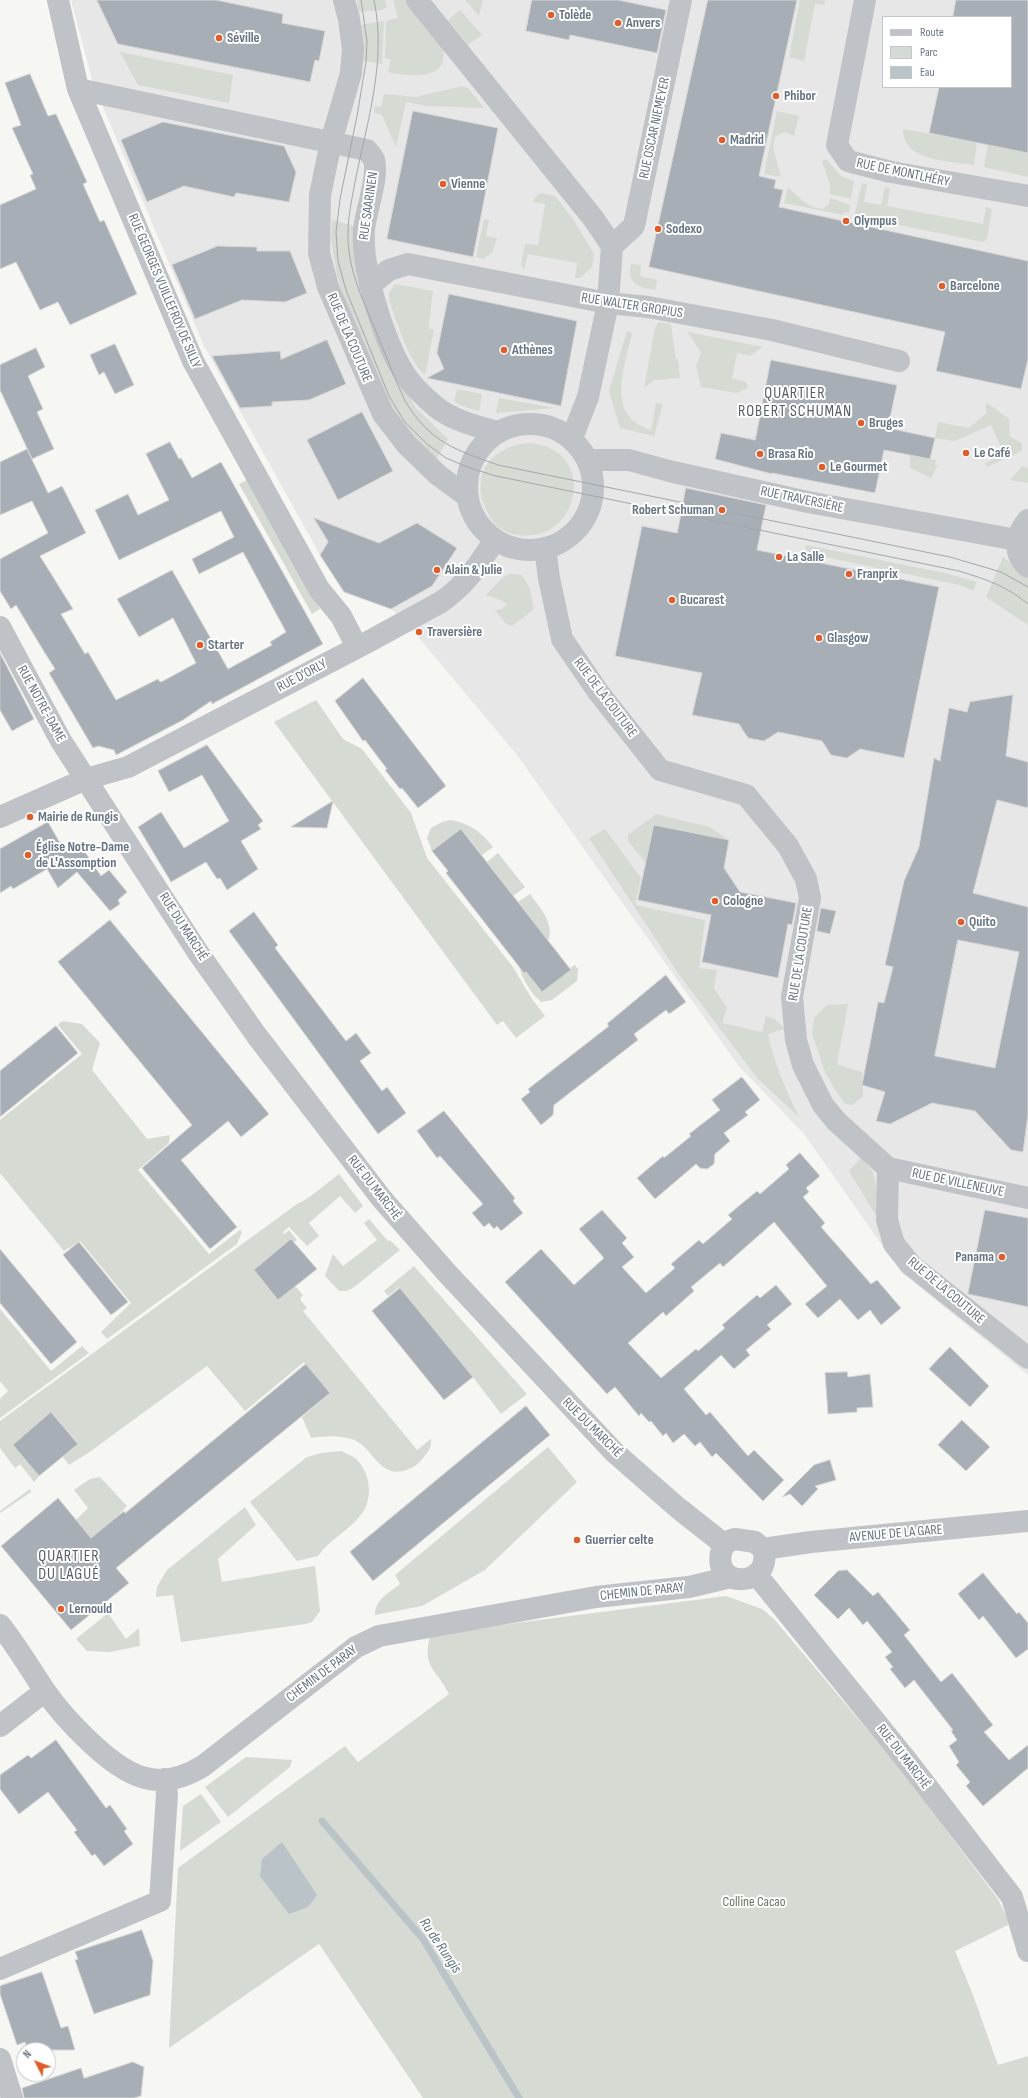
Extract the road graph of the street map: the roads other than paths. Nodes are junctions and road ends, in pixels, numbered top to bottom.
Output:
1 (58, 0) edge
2 (344, 0) edge
3 (417, 0) edge
4 (681, 0) edge
5 (865, 0) edge
6 (78, 89) junction
7 (331, 142) junction
8 (1028, 196) edge
9 (612, 246) junction
10 (370, 285) junction
11 (608, 302) junction
12 (899, 360) dead end
13 (498, 432) junction
14 (572, 438) junction
15 (588, 460) junction
16 (468, 497) junction
17 (1028, 520) edge
18 (495, 540) junction
19 (1017, 540) junction
20 (545, 548) junction
21 (1028, 567) edge
22 (0, 627) edge
23 (357, 647) junction
24 (86, 779) junction
25 (0, 817) edge
26 (888, 1168) junction
27 (1028, 1198) edge
28 (1028, 1358) edge
29 (1028, 1521) edge
30 (725, 1545) junction
31 (763, 1549) junction
32 (756, 1574) junction
33 (731, 1578) junction
34 (0, 1625) edge
35 (44, 1690) junction
36 (0, 1726) edge
37 (165, 1779) junction
38 (1028, 1951) edge
39 (0, 1969) edge
40 (0, 2059) edge
41 (12, 2098) edge

1 - 6 street, RUE GEORGES VUILLEFROY DE SILLY
2 - 7 street
3 - 9 street
4 - 9 street, RUE OSCAR NIEMEYER
5 - 8 street, RUE DE MONTLHÉRY
6 - 7 street, RUE SAARINEN
6 - 23 street, RUE GEORGES VUILLEFROY DE SILLY
7 - 10 street, RUE SAARINEN
7 - 16 street, RUE DE LA COUTURE
9 - 11 street
10 - 11 street, RUE WALTER GROPIUS
10 - 13 street, RUE SAARINEN
11 - 12 street, RUE WALTER GROPIUS
11 - 14 street
13 - 14 street
13 - 16 street
14 - 15 street
15 - 19 street, RUE TRAVERSIÈRE
15 - 20 street
16 - 18 street
17 - 19 street
18 - 20 street
18 - 23 street, RUE D'ORLY
19 - 21 street
20 - 26 street, RUE DE LA COUTURE
22 - 24 street, RUE NOTRE-DAME
23 - 24 street, RUE D'ORLY
24 - 25 street, RUE D'ORLY
24 - 30 street, RUE DU MARCHÉ
26 - 27 street, RUE DE VILLENEUVE
26 - 28 street, RUE DE LA COUTURE
29 - 31 street, AVENUE DE LA GARE
30 - 31 street
30 - 33 street
31 - 32 street
32 - 33 street
32 - 38 street, RUE DU MARCHÉ
33 - 37 street, CHEMIN DE PARAY
34 - 35 street, CHEMIN DE PARAY
35 - 36 street
35 - 37 street, CHEMIN DE PARAY
37 - 39 street
40 - 41 street

